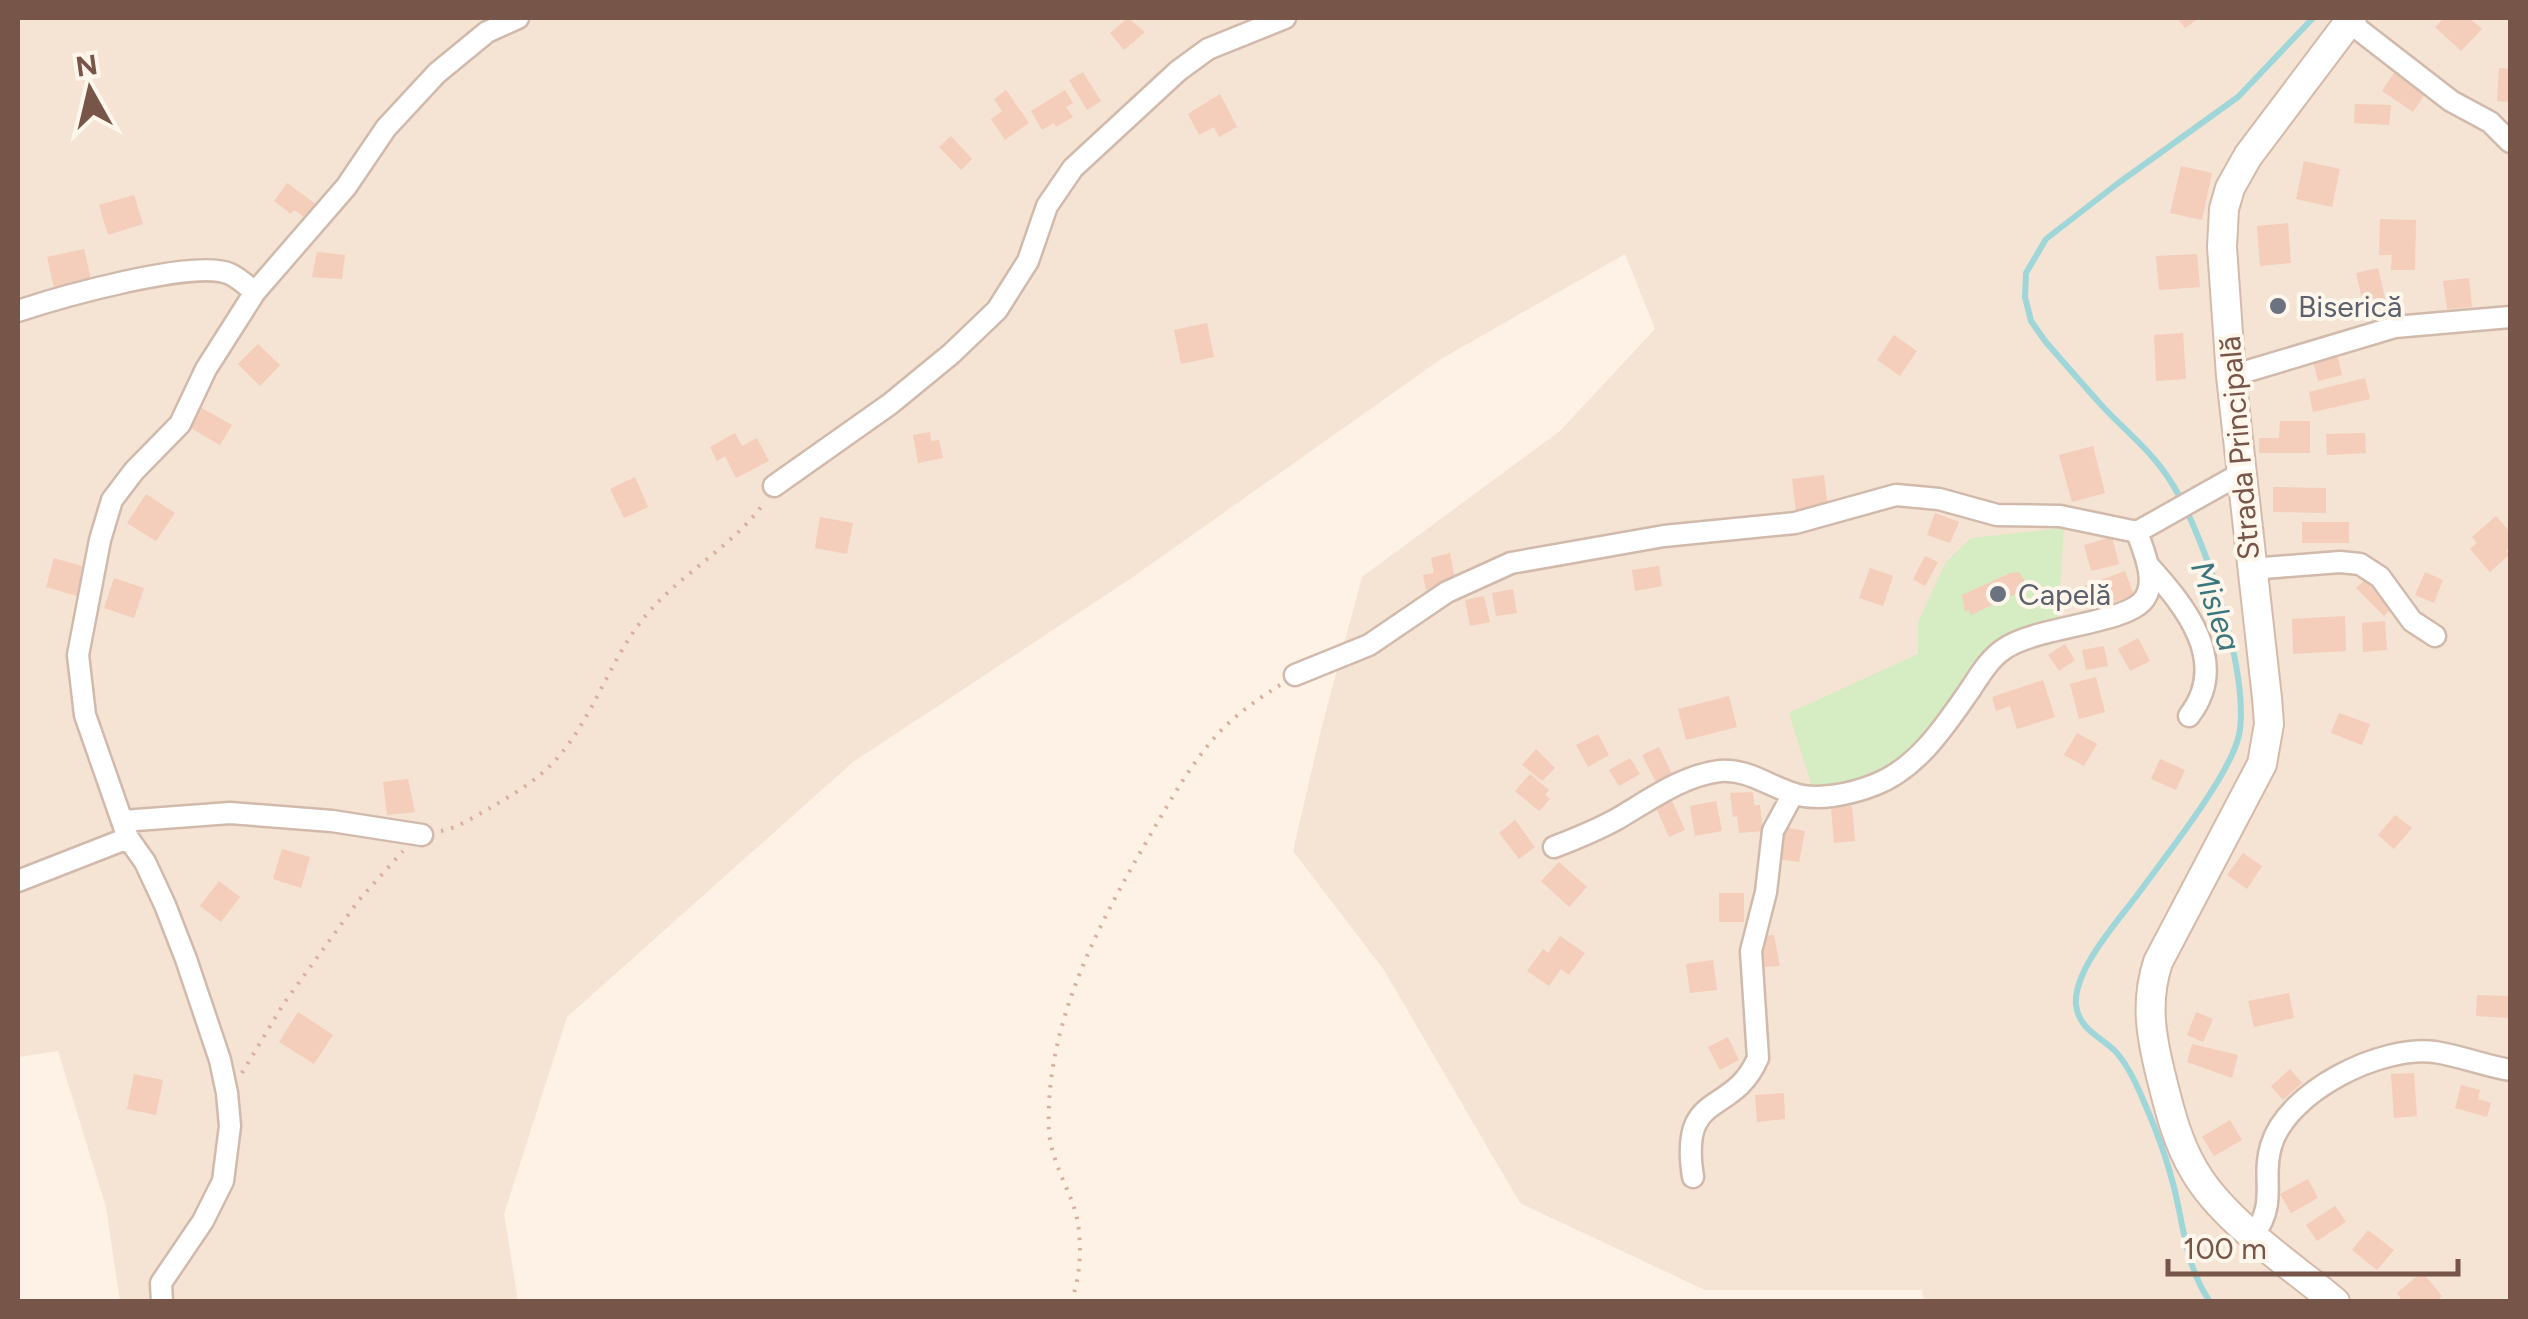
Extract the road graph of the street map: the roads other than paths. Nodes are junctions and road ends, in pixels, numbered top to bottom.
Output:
1 (518, 18) edge
2 (1286, 18) edge
3 (2340, 22) edge
4 (2510, 142) edge
5 (255, 292) junction
6 (18, 311) edge
7 (2510, 317) edge
8 (2231, 376) junction
9 (2240, 474) junction
10 (774, 486) road end
11 (2143, 528) junction
12 (2148, 565) junction
13 (2251, 569) junction
14 (2435, 636) dead end
15 (1295, 676) road end
16 (2190, 716) dead end
17 (1792, 794) junction
18 (125, 829) junction
19 (422, 835) road end
20 (1554, 847) dead end
21 (18, 881) edge
22 (2510, 1070) edge
23 (1693, 1177) dead end
24 (2254, 1234) junction
25 (162, 1302) edge
26 (2335, 1302) edge

1 - 5 street
2 - 10 street
3 - 4 street
3 - 8 main road, Strada Principală
5 - 6 street
5 - 18 street
7 - 8 street
8 - 9 main road, Strada Principală
9 - 11 street
9 - 13 main road, Strada Principală
11 - 12 street
11 - 15 street
12 - 16 street
12 - 17 street
13 - 14 street
13 - 24 main road, Strada Principală
17 - 20 street
17 - 23 street
18 - 19 street
18 - 21 street
18 - 25 street
22 - 24 street
24 - 26 main road, Strada Principală

